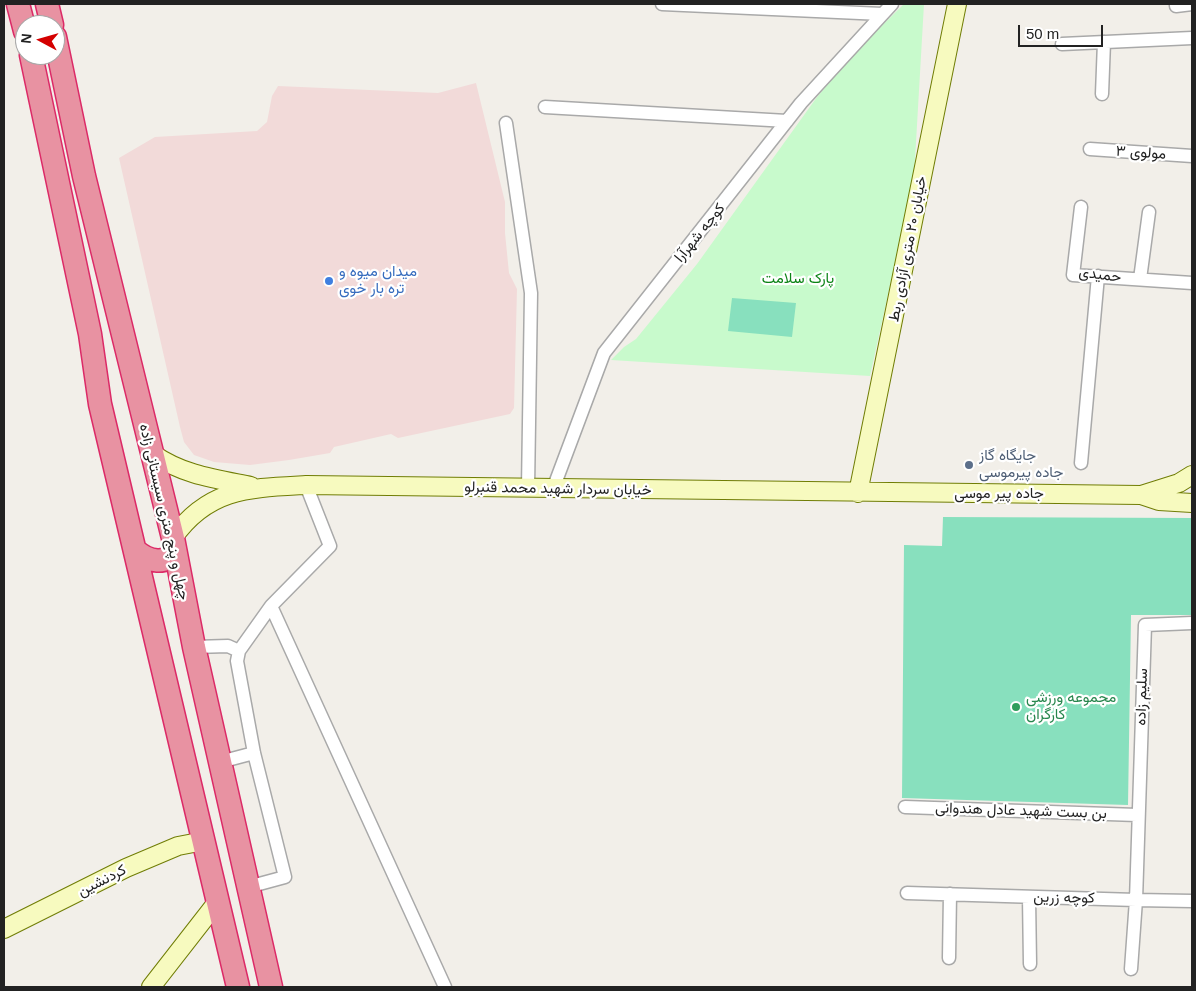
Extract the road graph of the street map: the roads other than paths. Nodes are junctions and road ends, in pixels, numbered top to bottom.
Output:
1 (662, 4) edge
2 (892, 4) edge
3 (957, 4) edge
4 (1176, 4) edge
5 (1192, 4) edge
6 (882, 14) junction
7 (1192, 38) edge
8 (1104, 42) junction
9 (1062, 44) dead end
10 (33, 65) edge
11 (61, 65) edge
12 (1102, 94) dead end
13 (545, 107) dead end
14 (787, 121) junction
15 (506, 123) dead end
16 (1090, 149) dead end
17 (1192, 156) edge
18 (1081, 207) dead end
19 (1149, 212) dead end
20 (1098, 276) junction
21 (1140, 279) junction
22 (1192, 283) edge
23 (146, 430) junction
24 (110, 442) junction
25 (153, 454) junction
26 (1081, 463) dead end
27 (1192, 475) edge
28 (306, 485) junction
29 (258, 488) junction
30 (528, 488) junction
31 (553, 488) junction
32 (858, 493) junction
33 (1141, 495) junction
34 (1192, 503) edge
35 (174, 544) junction
36 (136, 551) junction
37 (272, 606) junction
38 (1192, 623) edge
39 (194, 647) junction
40 (239, 651) junction
41 (254, 753) junction
42 (220, 762) junction
43 (905, 807) dead end
44 (1137, 815) junction
45 (204, 841) junction
46 (248, 887) junction
47 (907, 893) dead end
48 (950, 894) junction
49 (1029, 898) junction
50 (1136, 900) junction
51 (218, 901) junction
52 (1192, 901) edge
53 (4, 929) edge
54 (949, 958) dead end
55 (1030, 964) dead end
56 (1132, 969) dead end
57 (150, 987) edge
58 (238, 987) edge
59 (271, 987) edge
60 (445, 987) edge

1 - 6 street
2 - 6 street, کوچه شهرآرا
3 - 32 main road, خیابان ۲۰ متری آزادی ربط
4 - 5 street
6 - 14 street, کوچه شهرآرا
7 - 8 street
8 - 9 street
8 - 12 street
10 - 24 highway
11 - 23 highway, چهل و پنج متری سیستانی زاده
13 - 14 street
14 - 31 street, کوچه شهرآرا
15 - 30 street
16 - 17 street, مولوی ۳
18 - 20 street, حمیدی
19 - 21 street
20 - 21 street, حمیدی
20 - 26 street
21 - 22 street, حمیدی
23 - 24 highway
23 - 25 highway, چهل و پنج متری سیستانی زاده
24 - 36 highway
25 - 29 main road
25 - 35 highway, چهل و پنج متری سیستانی زاده
27 - 33 main road
28 - 29 main road, خیابان سردار شهید محمد قنبرلو
28 - 30 main road, خیابان سردار شهید محمد قنبرلو
28 - 37 street
29 - 35 main road
30 - 31 main road, خیابان سردار شهید محمد قنبرلو
31 - 32 main road, خیابان سردار شهید محمد قنبرلو
32 - 33 main road, جاده پیر موسی
33 - 34 main road
35 - 36 highway
35 - 39 highway, چهل و پنج متری سیستانی زاده
36 - 45 highway
37 - 40 street
37 - 60 street
38 - 44 street, سلیم زاده
39 - 40 street
39 - 42 highway, چهل و پنج متری سیستانی زاده
40 - 41 street
41 - 42 street
41 - 46 street
42 - 46 highway, چهل و پنج متری سیستانی زاده
43 - 44 street, بن بست شهید عادل هندوانی
44 - 50 street
45 - 51 highway
45 - 53 main road, کردنشین
46 - 59 highway, چهل و پنج متری سیستانی زاده
47 - 48 street, کوچه زرین
48 - 49 street, کوچه زرین
48 - 54 street
49 - 50 street, کوچه زرین
49 - 55 street
50 - 52 street, کوچه زرین
50 - 56 street
51 - 57 main road
51 - 58 highway

